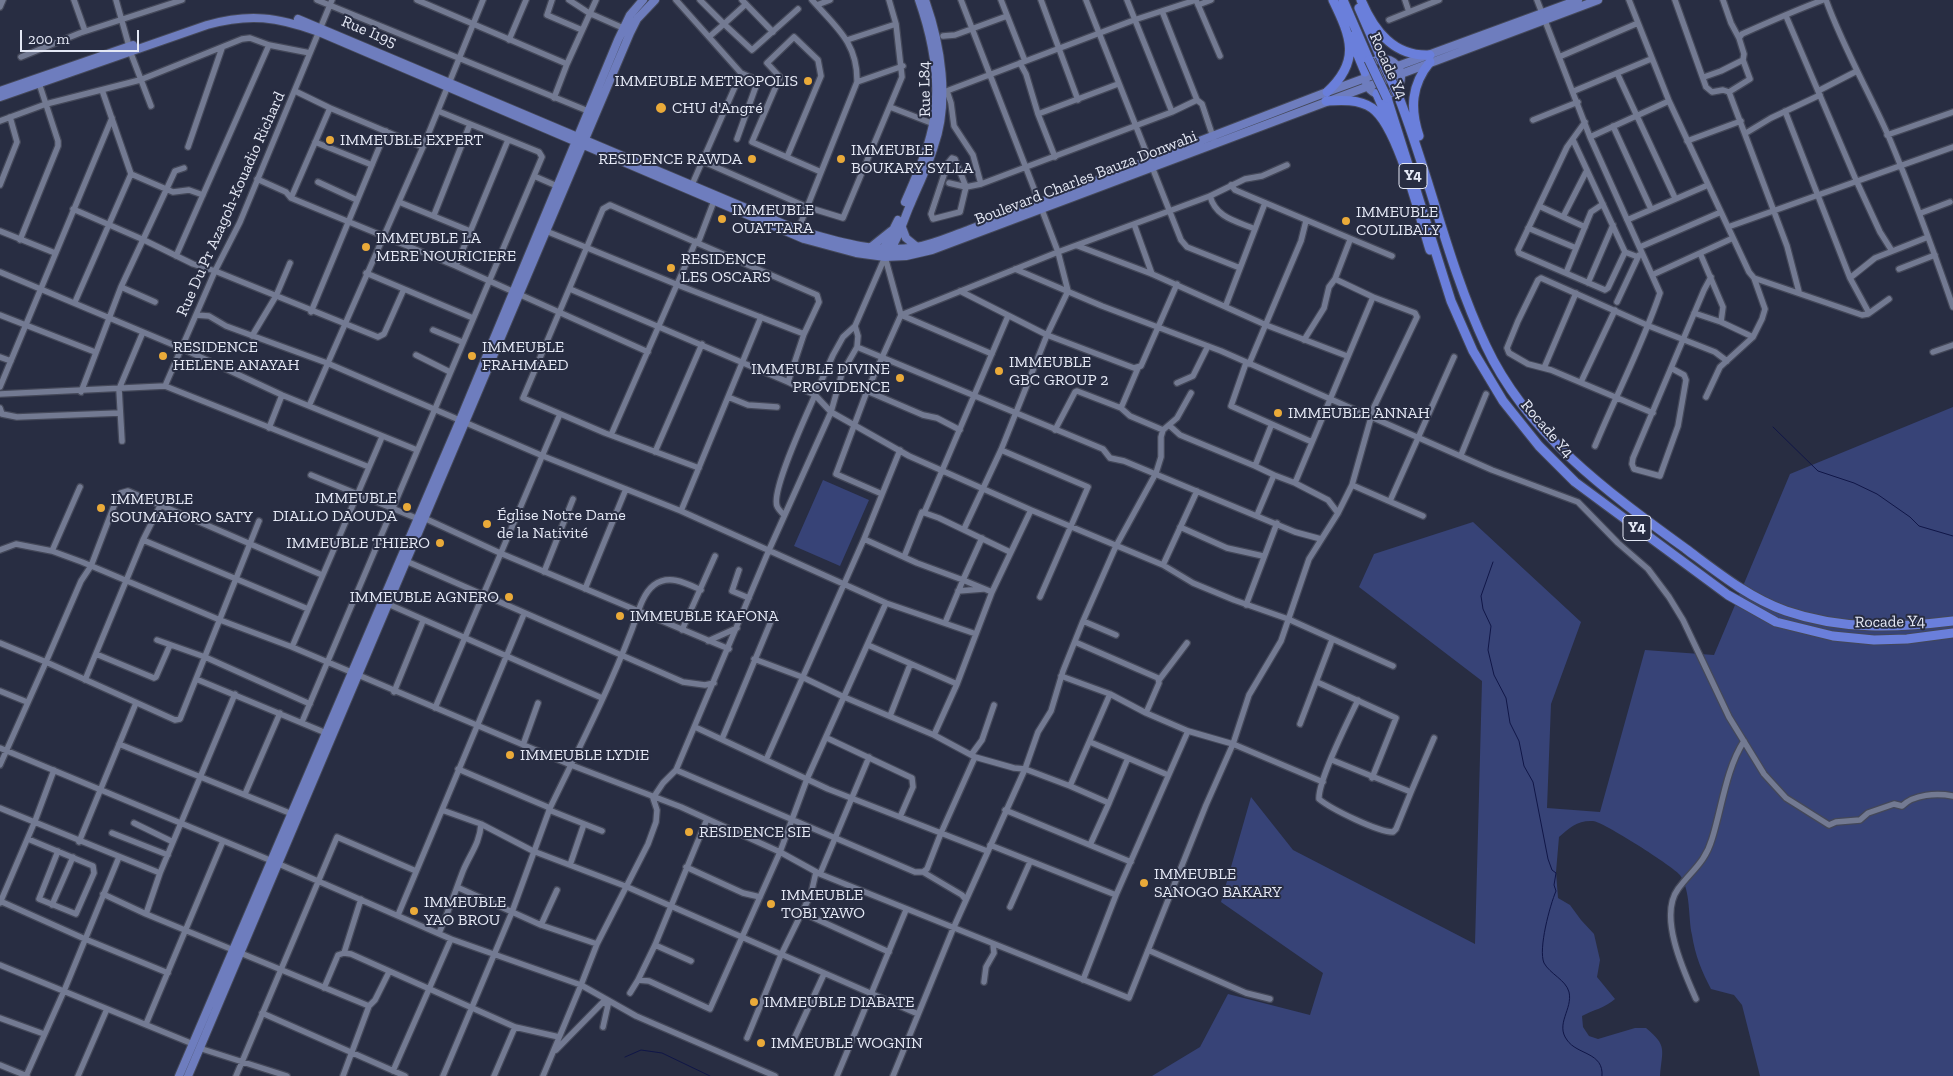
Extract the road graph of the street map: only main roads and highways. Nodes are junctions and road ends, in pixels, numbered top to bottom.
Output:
1 (643, 0) edge
2 (654, 0) edge
3 (919, 0) edge
4 (926, 0) edge
5 (1333, 0) edge
6 (1343, 0) edge
7 (1356, 0) edge
8 (1578, 0) edge
9 (1598, 0) edge
10 (1363, 4) edge
11 (1543, 17) junction
12 (1344, 23) junction
13 (622, 42) junction
14 (1383, 57) junction
15 (1430, 58) junction
16 (1399, 70) junction
17 (1366, 79) junction
18 (38, 81) junction
19 (0, 91) edge
20 (1398, 91) junction
21 (1377, 94) junction
22 (0, 97) edge
23 (1327, 97) junction
24 (1417, 130) junction
25 (580, 140) junction
26 (1397, 147) junction
27 (691, 187) junction
28 (1041, 207) junction
29 (899, 224) junction
30 (870, 247) junction
31 (917, 247) junction
32 (888, 249) junction
33 (885, 257) junction
34 (1461, 283) junction
35 (516, 293) junction
36 (1451, 301) junction
37 (420, 518) junction
38 (1953, 621) edge
39 (1953, 633) edge
40 (354, 675) junction
41 (275, 862) junction
42 (196, 1046) junction
43 (179, 1076) edge
44 (188, 1076) edge

1 - 13 main road
2 - 13 main road
3 - 29 main road
4 - 29 main road, Rue L84
5 - 12 highway
6 - 36 highway, Rocade Y4 / Y4, bridge
7 - 14 highway, Rocade Y4 / Y4
8 - 11 main road, Boulevard Charles Bauza Donwahi
9 - 11 main road, Boulevard Charles Bauza Donwahi
10 - 14 highway
10 - 15 highway
11 - 15 main road, Boulevard Charles Bauza Donwahi
12 - 17 highway
12 - 23 highway
13 - 25 main road
13 - 25 main road
14 - 16 main road
14 - 17 main road
14 - 20 highway, Rocade Y4 / Y4, bridge
15 - 16 main road, Boulevard Charles Bauza Donwahi
15 - 24 highway
16 - 17 main road, Boulevard Charles Bauza Donwahi
16 - 20 main road
17 - 21 main road
17 - 23 main road, Boulevard Charles Bauza Donwahi
18 - 19 main road, Rue I195
18 - 22 main road, Rue I195
18 - 25 main road, Rue I195
20 - 21 main road
20 - 24 highway
20 - 34 highway, Rocade Y4 / Y4
21 - 26 highway
23 - 26 highway
23 - 28 main road, Boulevard Charles Bauza Donwahi
24 - 34 highway
25 - 27 main road, Boulevard Charles Bauza Donwahi
25 - 35 main road
25 - 35 main road
26 - 36 highway
27 - 30 main road, Boulevard Charles Bauza Donwahi
27 - 33 main road, Boulevard Charles Bauza Donwahi
28 - 31 main road, Boulevard Charles Bauza Donwahi
28 - 33 main road, Boulevard Charles Bauza Donwahi
29 - 30 main road
29 - 31 main road
29 - 32 main road, Rue L84
30 - 32 main road, Boulevard Charles Bauza Donwahi
31 - 32 main road, Boulevard Charles Bauza Donwahi
32 - 33 main road, Rue L84
34 - 38 highway, Rocade Y4 / Y4
35 - 37 main road
36 - 39 highway, Rocade Y4 / Y4
37 - 40 main road
37 - 40 main road
40 - 41 main road
40 - 41 main road
41 - 42 main road
42 - 43 main road
42 - 44 main road

